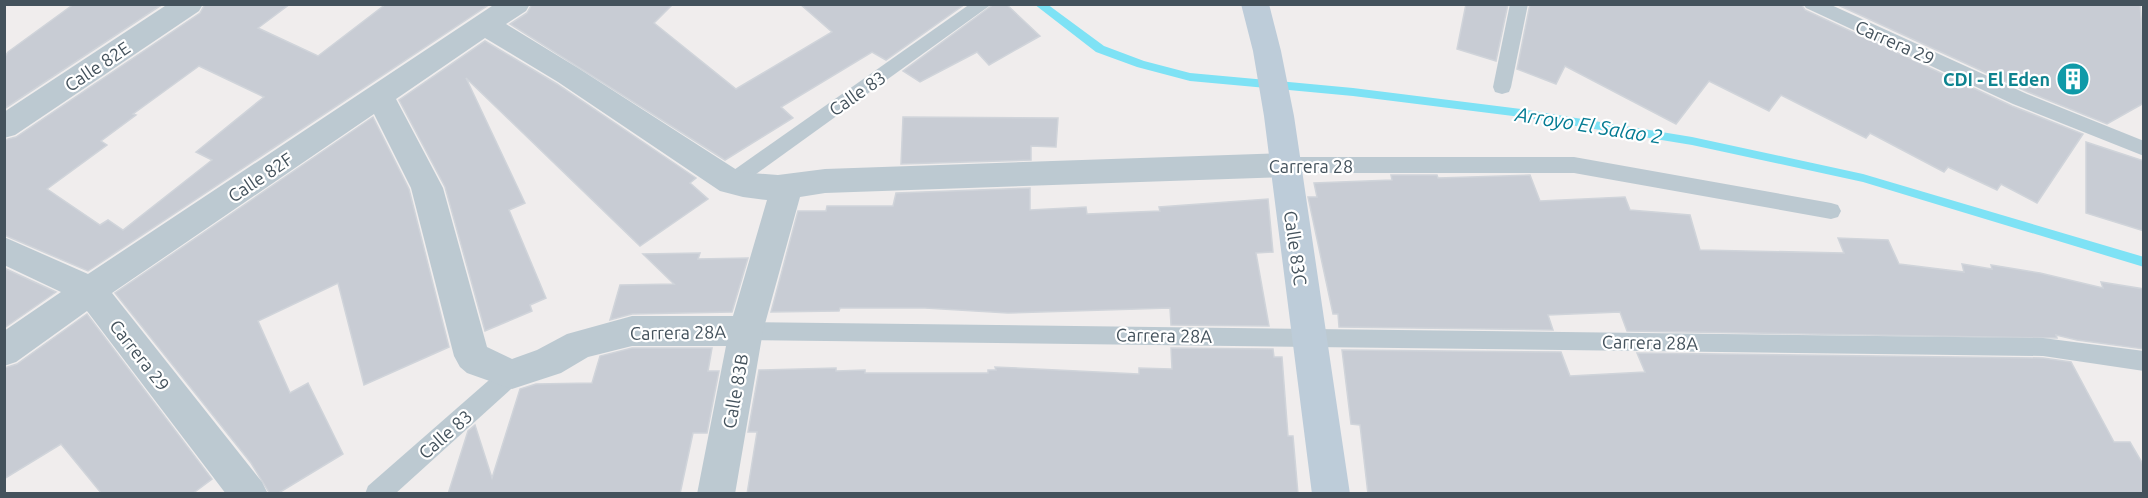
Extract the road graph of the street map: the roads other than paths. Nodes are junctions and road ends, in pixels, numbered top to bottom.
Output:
1 (189, 4) edge
2 (516, 4) edge
3 (983, 4) edge
4 (1255, 4) edge
5 (1519, 4) edge
6 (1812, 4) edge
7 (485, 25) junction
8 (1502, 87) dead end
9 (380, 97) junction
10 (4, 127) edge
11 (2144, 149) edge
12 (1285, 165) junction
13 (731, 182) junction
14 (788, 187) junction
15 (1831, 211) dead end
16 (4, 250) edge
17 (90, 290) junction
18 (746, 331) junction
19 (1308, 337) junction
20 (4, 351) edge
21 (2144, 361) edge
22 (512, 374) junction
23 (249, 494) edge
24 (377, 494) edge
25 (716, 494) edge
26 (1331, 494) edge

1 - 10 street, Calle 82E
2 - 7 street, Calle 82F
3 - 13 lane, Calle 83
4 - 12 street, Calle 83C
5 - 8 lane
6 - 11 lane, Carrera 29
7 - 9 street, Calle 82F
7 - 13 street
9 - 17 street, Calle 82F
9 - 22 street
12 - 14 street, Carrera 28
12 - 15 lane, Carrera 28
12 - 19 street, Calle 83C
13 - 14 street, Carrera 28
14 - 18 street, Calle 83B
16 - 17 street, Carrera 29
17 - 20 street, Calle 82F
17 - 23 street, Carrera 29
18 - 19 lane, Carrera 28A
18 - 22 street, Carrera 28A
18 - 25 street, Calle 83B
19 - 21 lane, Carrera 28A
19 - 26 street, Calle 83C
22 - 24 lane, Calle 83

